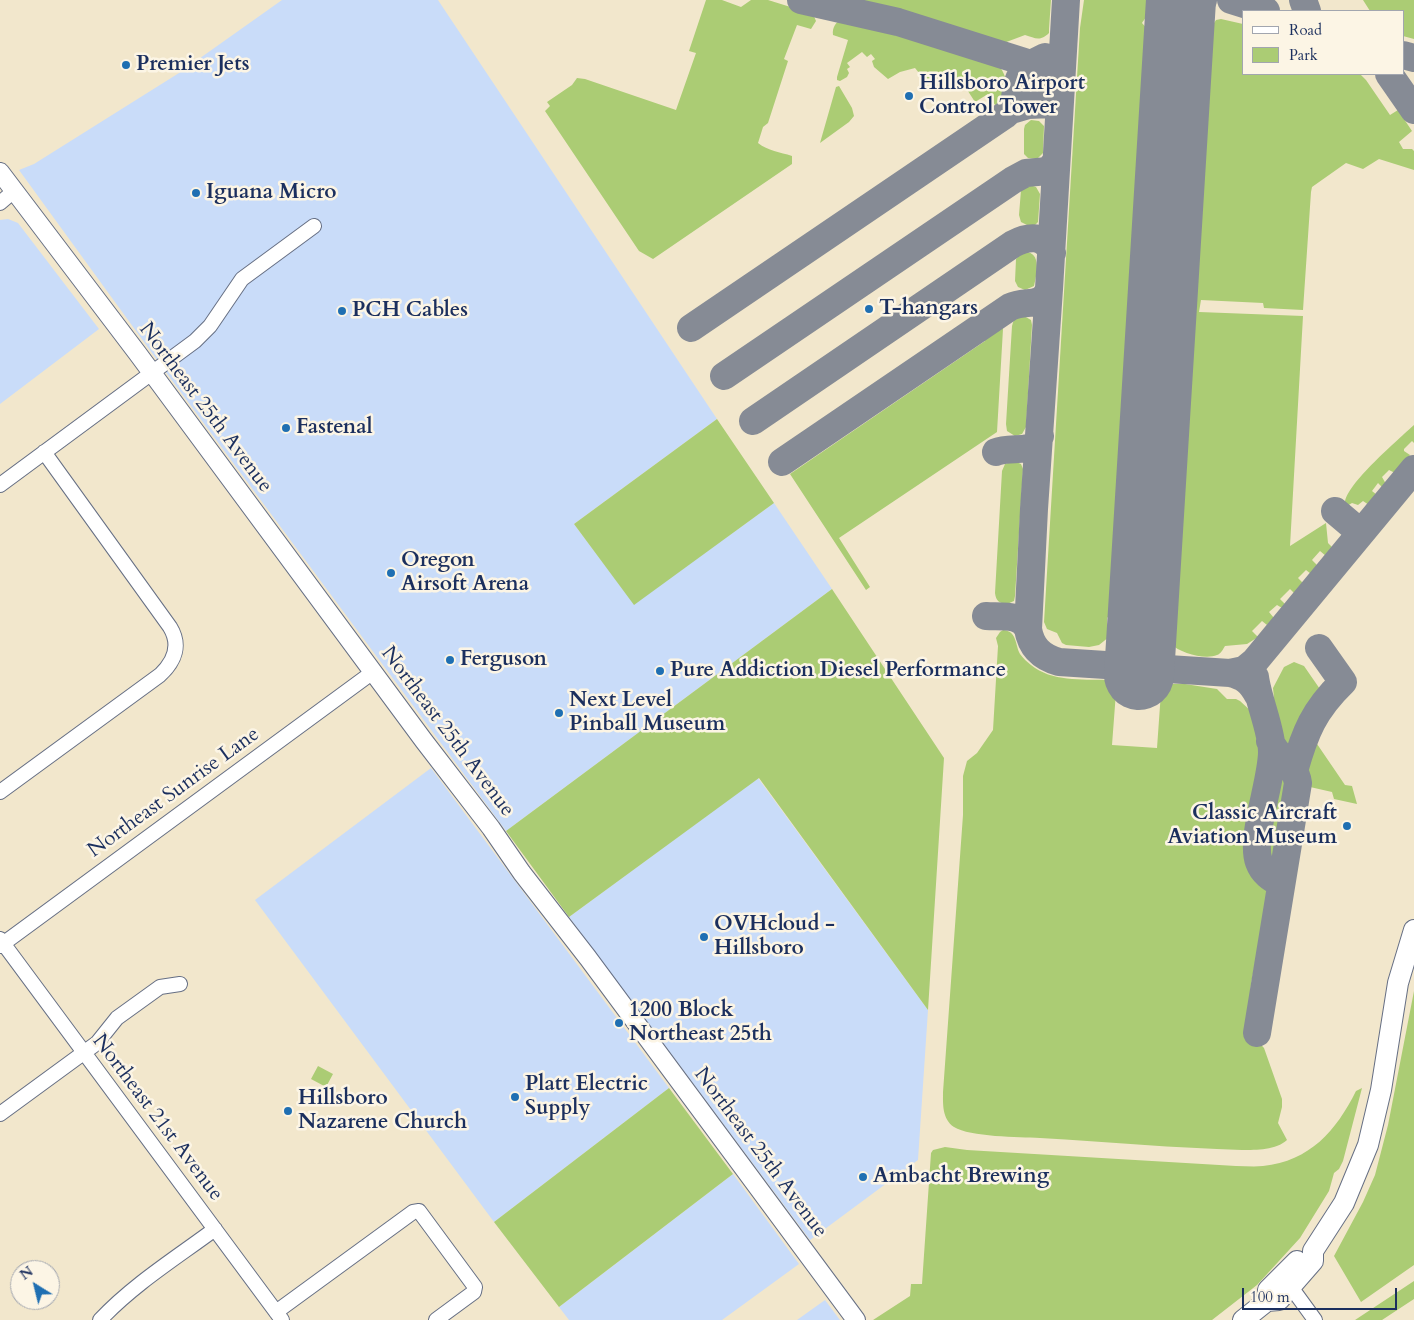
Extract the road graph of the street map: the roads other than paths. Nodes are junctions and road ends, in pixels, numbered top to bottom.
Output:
1 (0, 172) edge
2 (14, 191) junction
3 (0, 202) edge
4 (314, 226) dead end
5 (152, 373) junction
6 (44, 452) junction
7 (0, 485) edge
8 (373, 672) junction
9 (0, 792) edge
10 (1414, 930) edge
11 (1, 943) edge
12 (180, 984) dead end
13 (83, 1053) junction
14 (0, 1114) edge
15 (215, 1229) junction
16 (1313, 1251) junction
17 (1291, 1287) junction
18 (1266, 1300) junction
19 (279, 1316) edge
20 (100, 1320) edge
21 (436, 1320) edge
22 (856, 1320) edge
23 (1243, 1320) edge
24 (1315, 1320) edge

1 - 2 main road, Northeast 25th Avenue
2 - 3 street
2 - 5 main road, Northeast 25th Avenue
4 - 5 street
5 - 6 street
5 - 8 main road, Northeast 25th Avenue
6 - 7 street
6 - 9 street
8 - 11 street, Northeast Sunrise Lane
8 - 22 main road, Northeast 25th Avenue
10 - 16 highway
11 - 13 street, Northeast 21st Avenue
12 - 13 street
13 - 14 street
13 - 15 street, Northeast 21st Avenue
15 - 19 street, Northeast 21st Avenue
15 - 20 street
16 - 17 highway
16 - 18 highway
17 - 18 highway
17 - 24 street
18 - 23 highway
19 - 21 street

